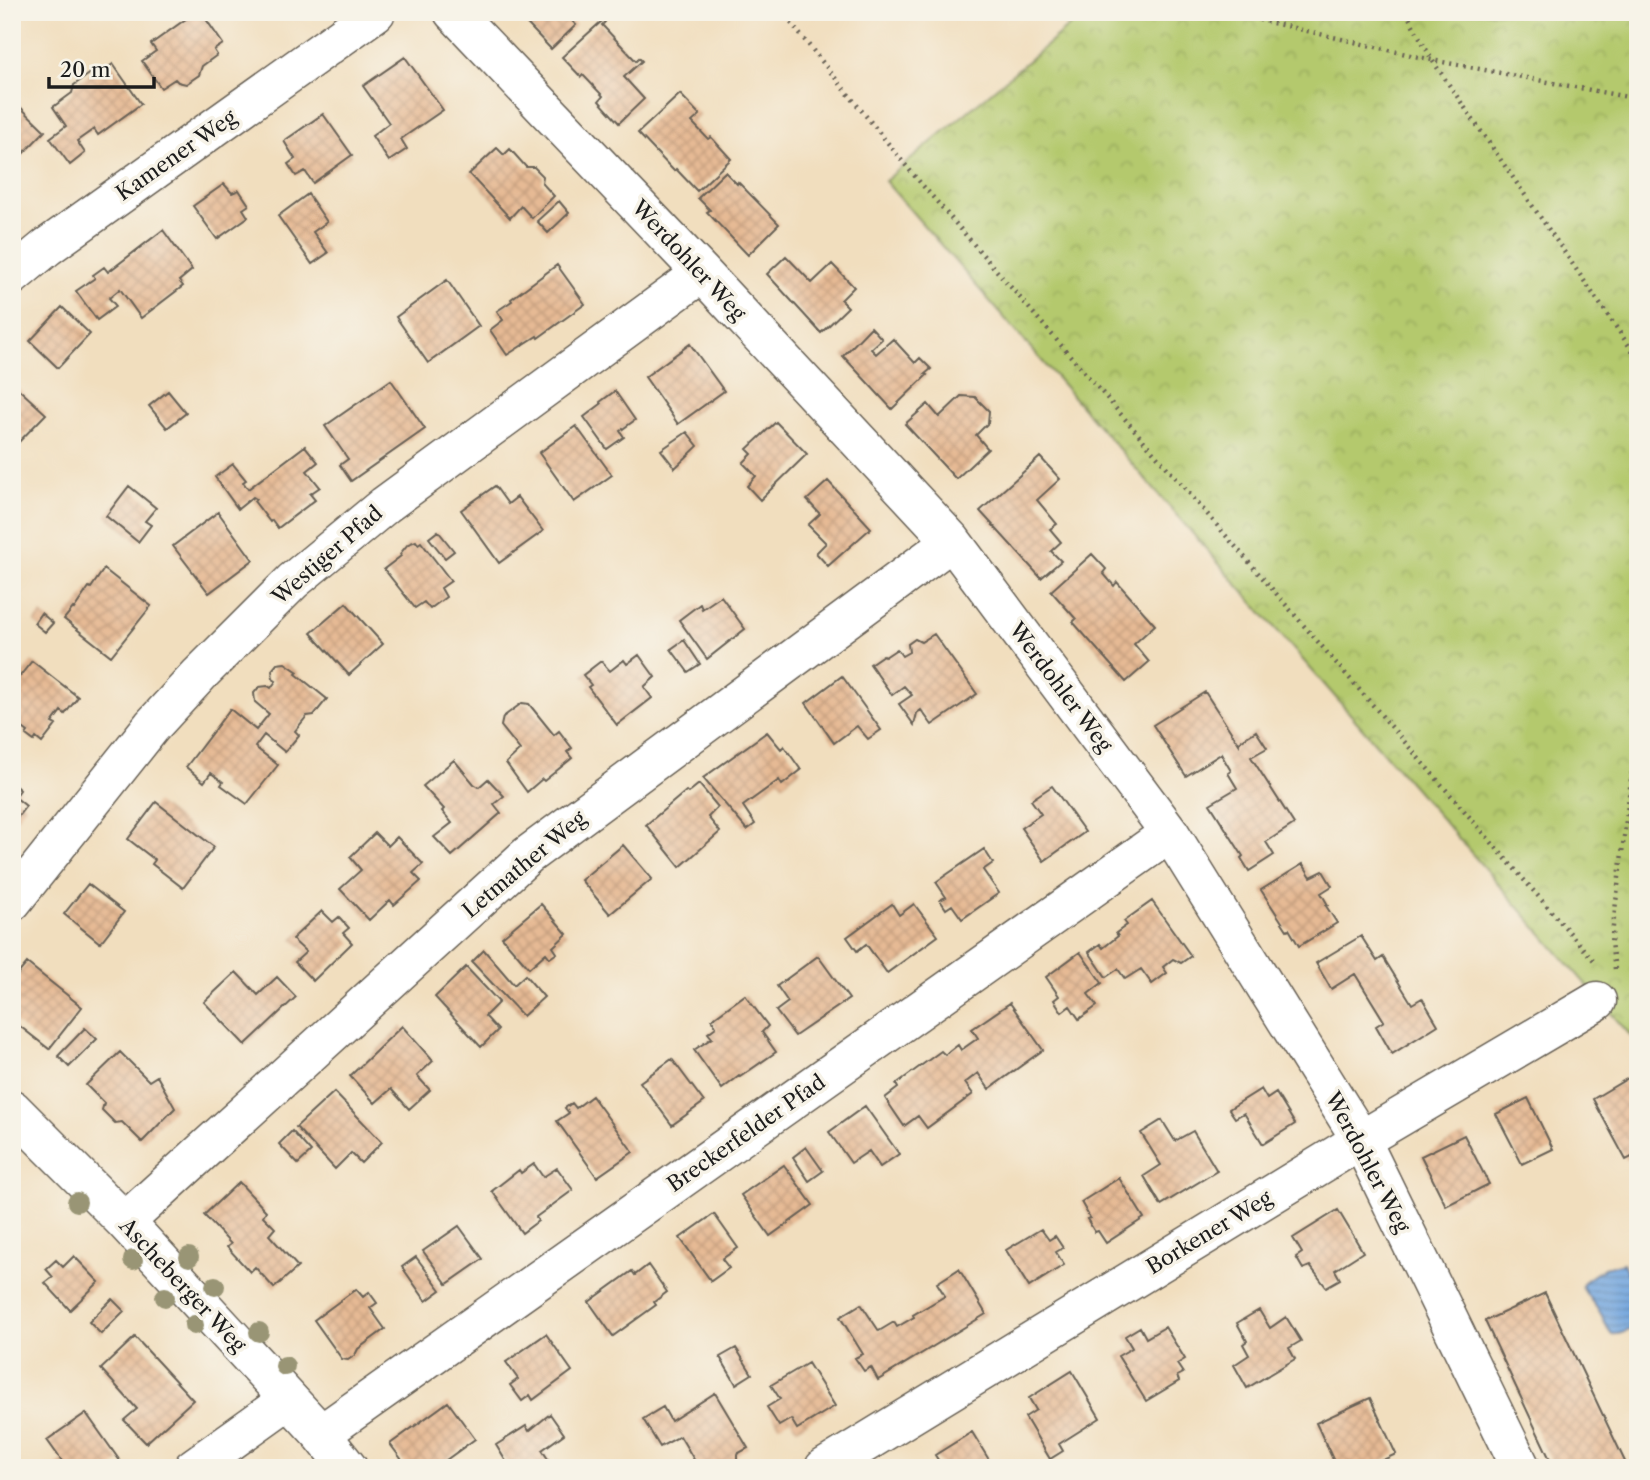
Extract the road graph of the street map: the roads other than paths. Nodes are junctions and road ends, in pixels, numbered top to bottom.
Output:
1 (376, 12) edge
2 (453, 12) edge
3 (702, 273) junction
4 (12, 276) edge
5 (952, 541) junction
6 (1170, 833) junction
7 (12, 902) edge
8 (1605, 983) road end
9 (12, 1109) edge
10 (1361, 1140) junction
11 (125, 1222) junction
12 (288, 1400) junction
13 (321, 1434) junction
14 (193, 1468) edge
15 (348, 1468) edge
16 (824, 1468) edge
17 (1521, 1468) edge

1 - 4 street, Kamener Weg
2 - 3 street, Werdohler Weg
3 - 5 street, Werdohler Weg
3 - 7 street, Westiger Pfad
5 - 6 street, Werdohler Weg
5 - 11 street, Letmather Weg
6 - 10 street, Werdohler Weg
6 - 13 street, Breckerfelder Pfad
8 - 10 street, Borkener Weg
9 - 11 street, Ascheberger Weg
10 - 16 street, Borkener Weg
10 - 17 street, Werdohler Weg
11 - 12 street, Ascheberger Weg
12 - 13 street, Ascheberger Weg
12 - 14 street
13 - 15 street, Ascheberger Weg

